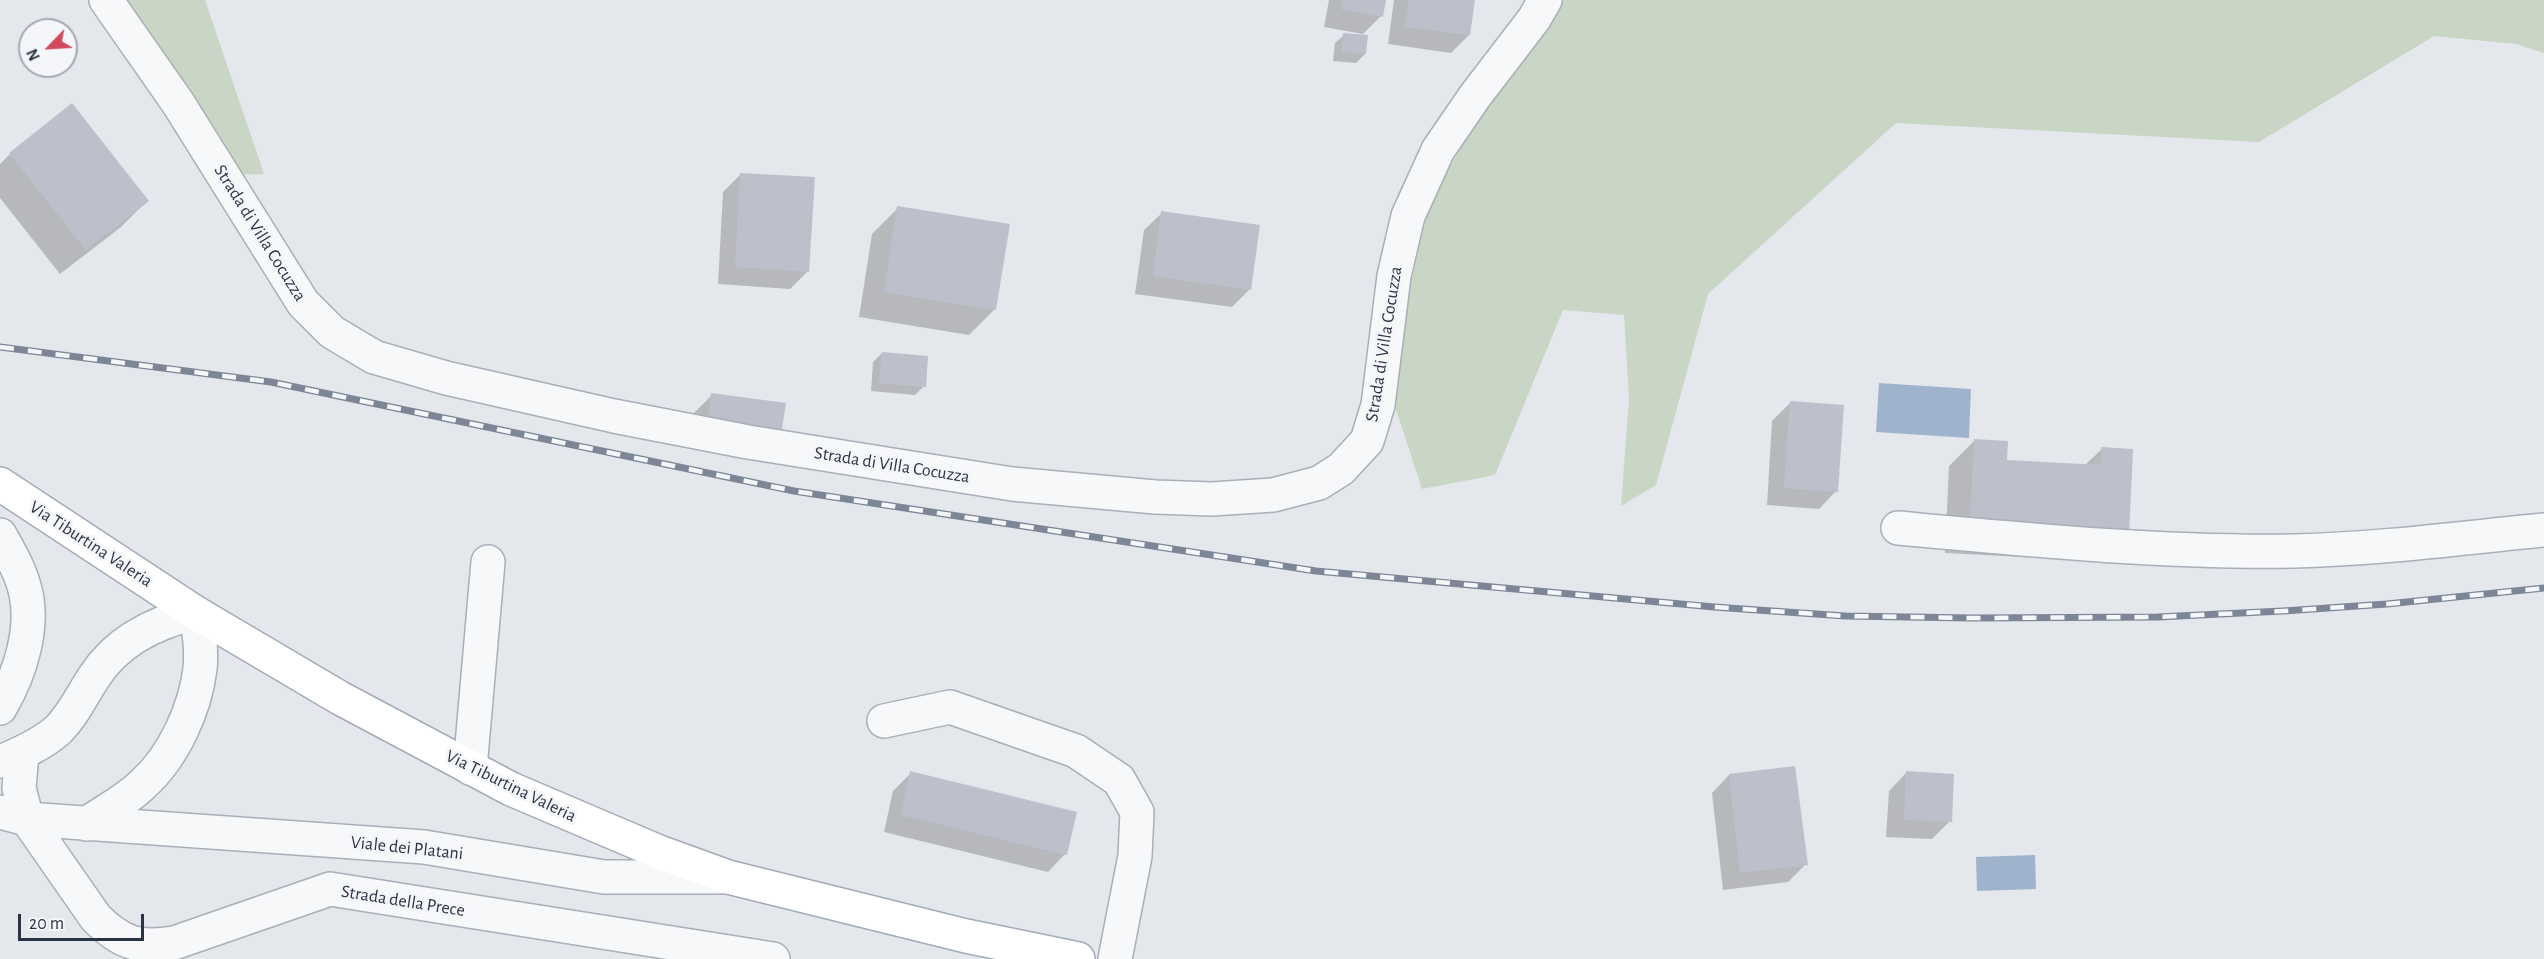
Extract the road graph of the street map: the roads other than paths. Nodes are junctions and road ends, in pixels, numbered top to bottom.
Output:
1 (106, 0) edge
2 (1545, 0) edge
3 (0, 484) edge
4 (1898, 528) dead end
5 (2544, 530) edge
6 (0, 535) edge
7 (488, 562) dead end
8 (196, 613) junction
9 (0, 708) edge
10 (884, 721) dead end
11 (11, 758) edge
12 (470, 768) junction
13 (13, 816) edge
14 (86, 824) junction
15 (728, 877) junction
16 (685, 952) edge
17 (773, 959) edge
18 (1078, 959) edge
19 (1115, 959) edge

1 - 2 street, Strada di Villa Cocuzza
3 - 8 main road, Via Tiburtina Valeria
4 - 5 street
6 - 9 street
7 - 12 street
8 - 11 street
8 - 12 main road, Via Tiburtina Valeria
8 - 14 street
10 - 19 street
11 - 13 street
12 - 15 main road, Via Tiburtina Valeria
13 - 14 street, Viale dei Platani
13 - 16 street, Strada della Prece
14 - 15 street, Viale dei Platani
15 - 18 main road, Via Tiburtina Valeria
16 - 17 street, Strada della Prece

